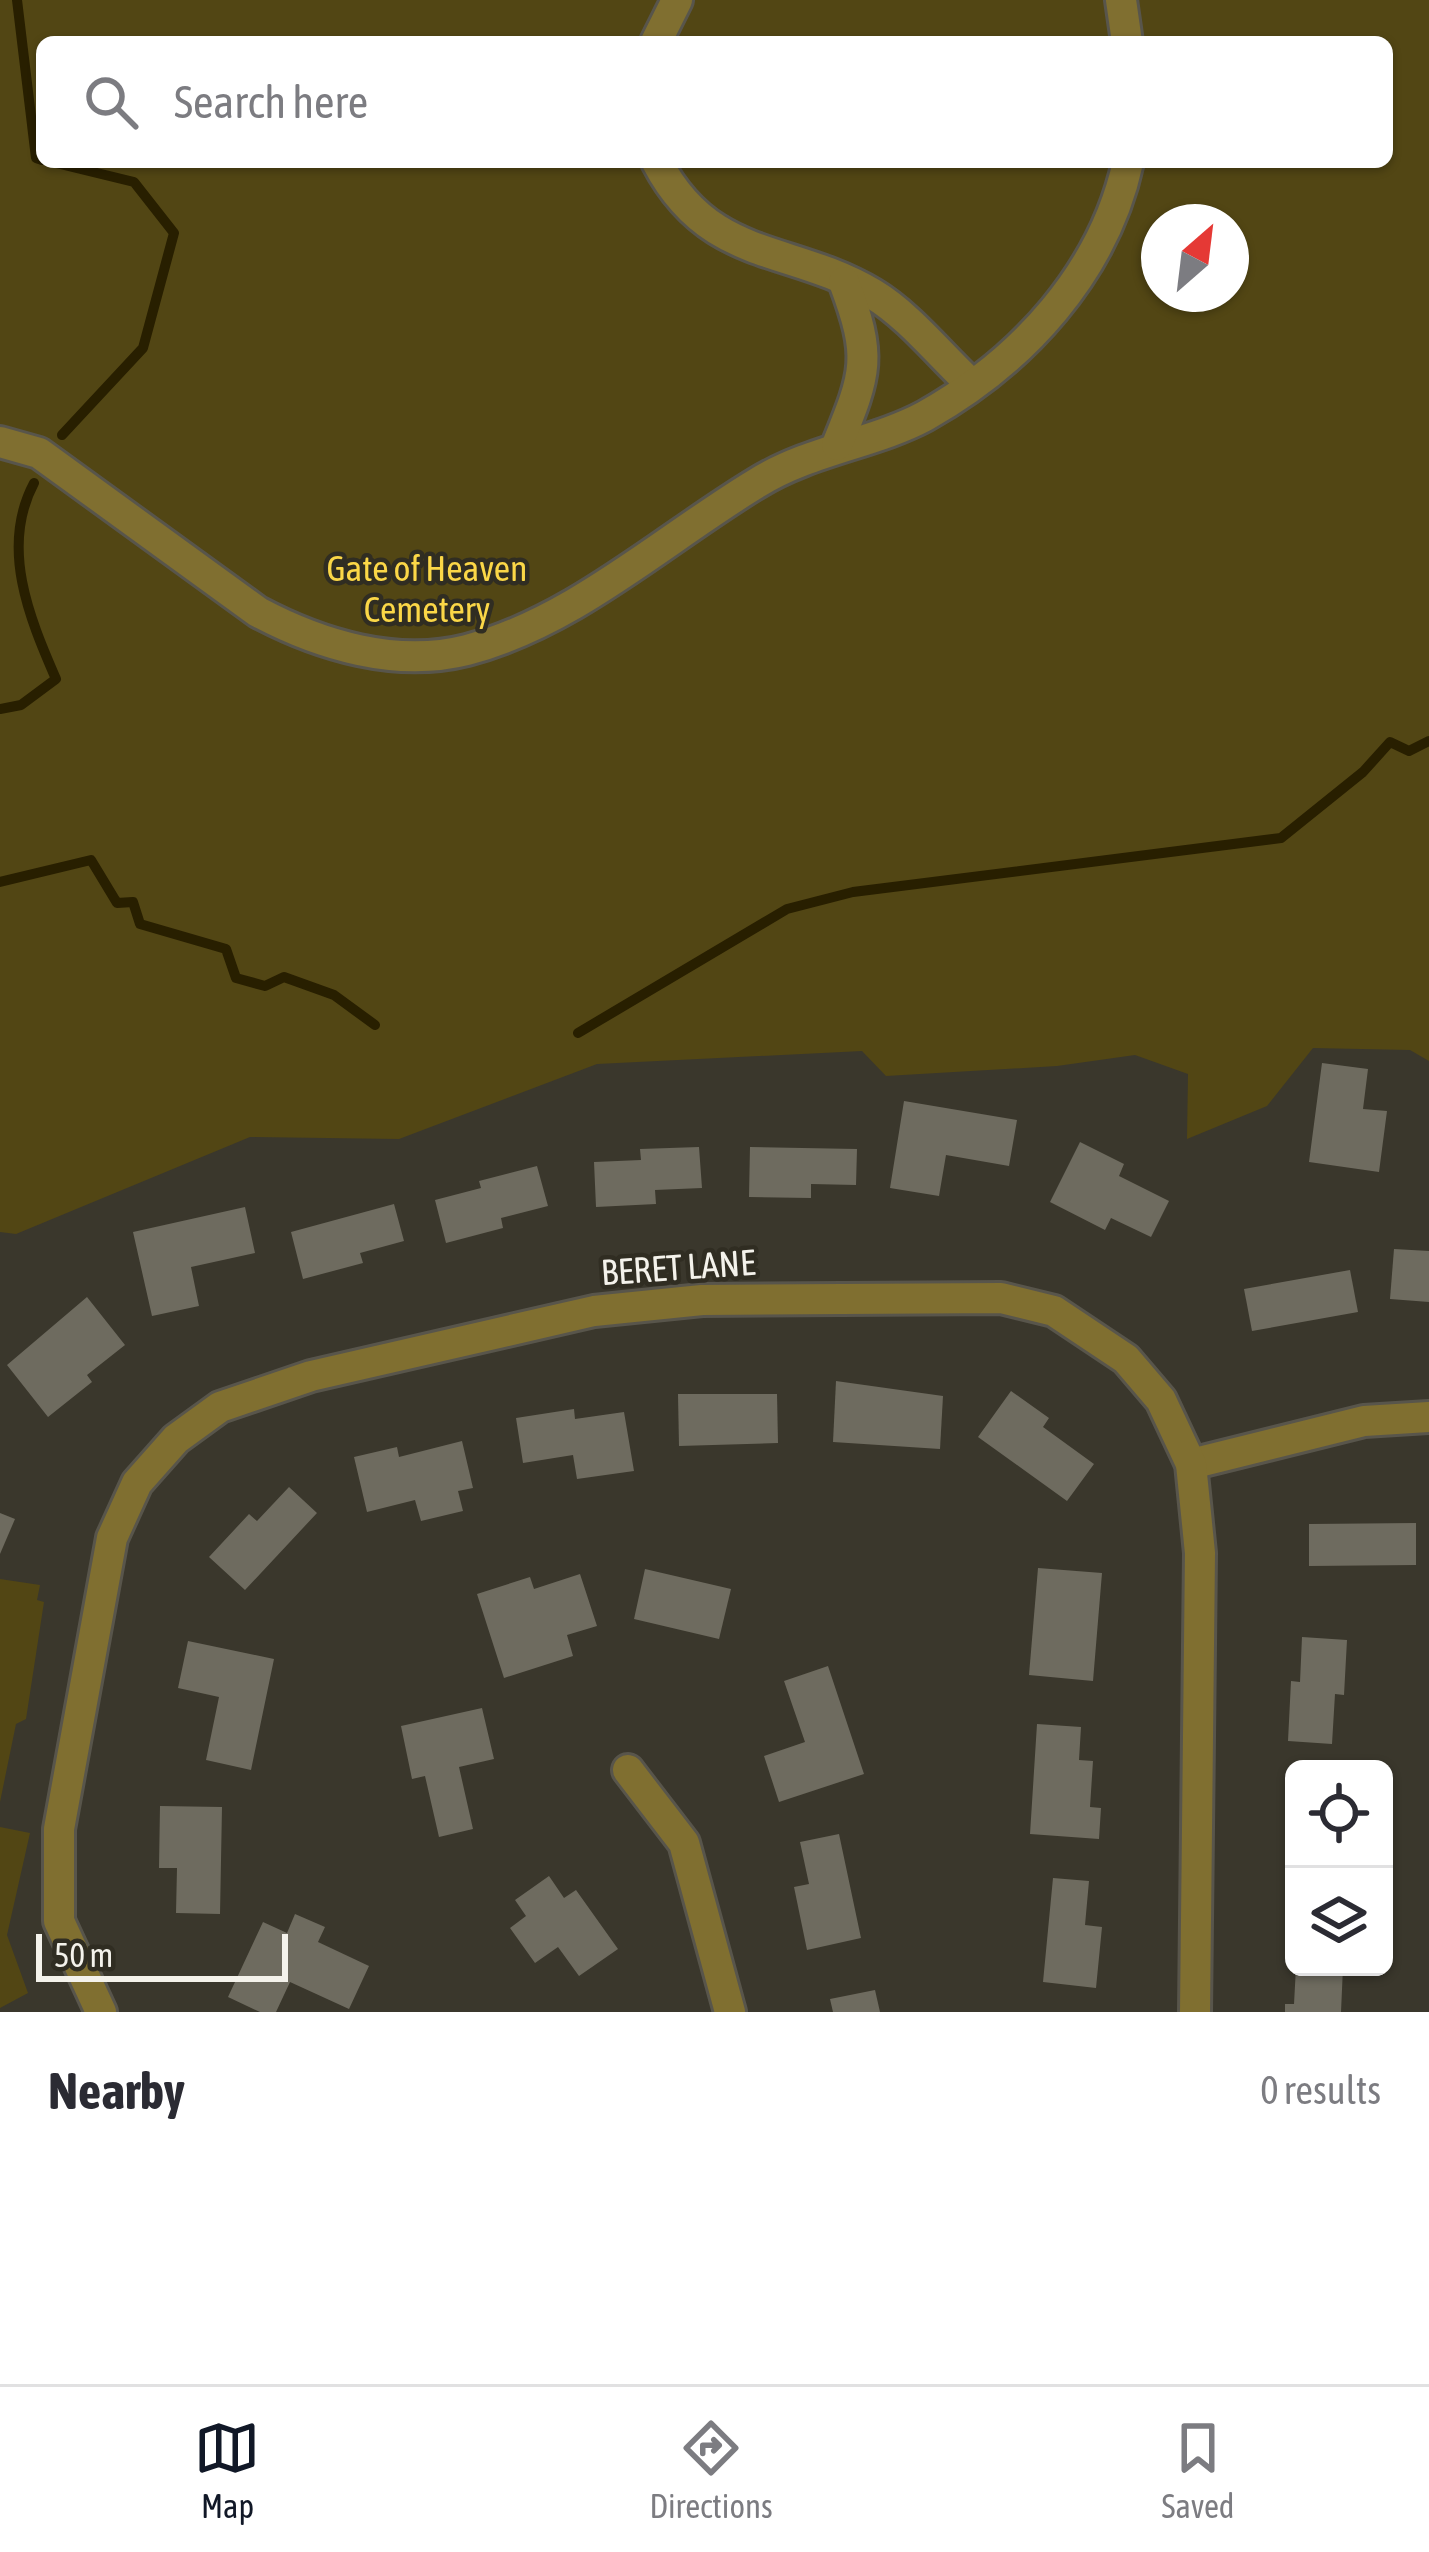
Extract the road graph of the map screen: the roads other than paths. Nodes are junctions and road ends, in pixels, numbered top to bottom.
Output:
1 (677, 0) edge
2 (1121, 0) edge
3 (659, 36) edge
4 (1126, 36) edge
5 (660, 168) edge
6 (1127, 168) edge
7 (844, 282) junction
8 (970, 383) junction
9 (0, 442) edge
10 (837, 445) junction
11 (1429, 1417) edge
12 (1190, 1464) junction
13 (628, 1770) dead end
14 (101, 2012) edge
15 (730, 2012) edge
16 (1195, 2012) edge

1 - 3 street
2 - 4 street
5 - 7 street
6 - 8 street
7 - 8 street
7 - 10 street
8 - 10 street
9 - 10 street
11 - 12 street
12 - 14 street, BERET LANE
12 - 16 street, BERET LANE
13 - 15 street

